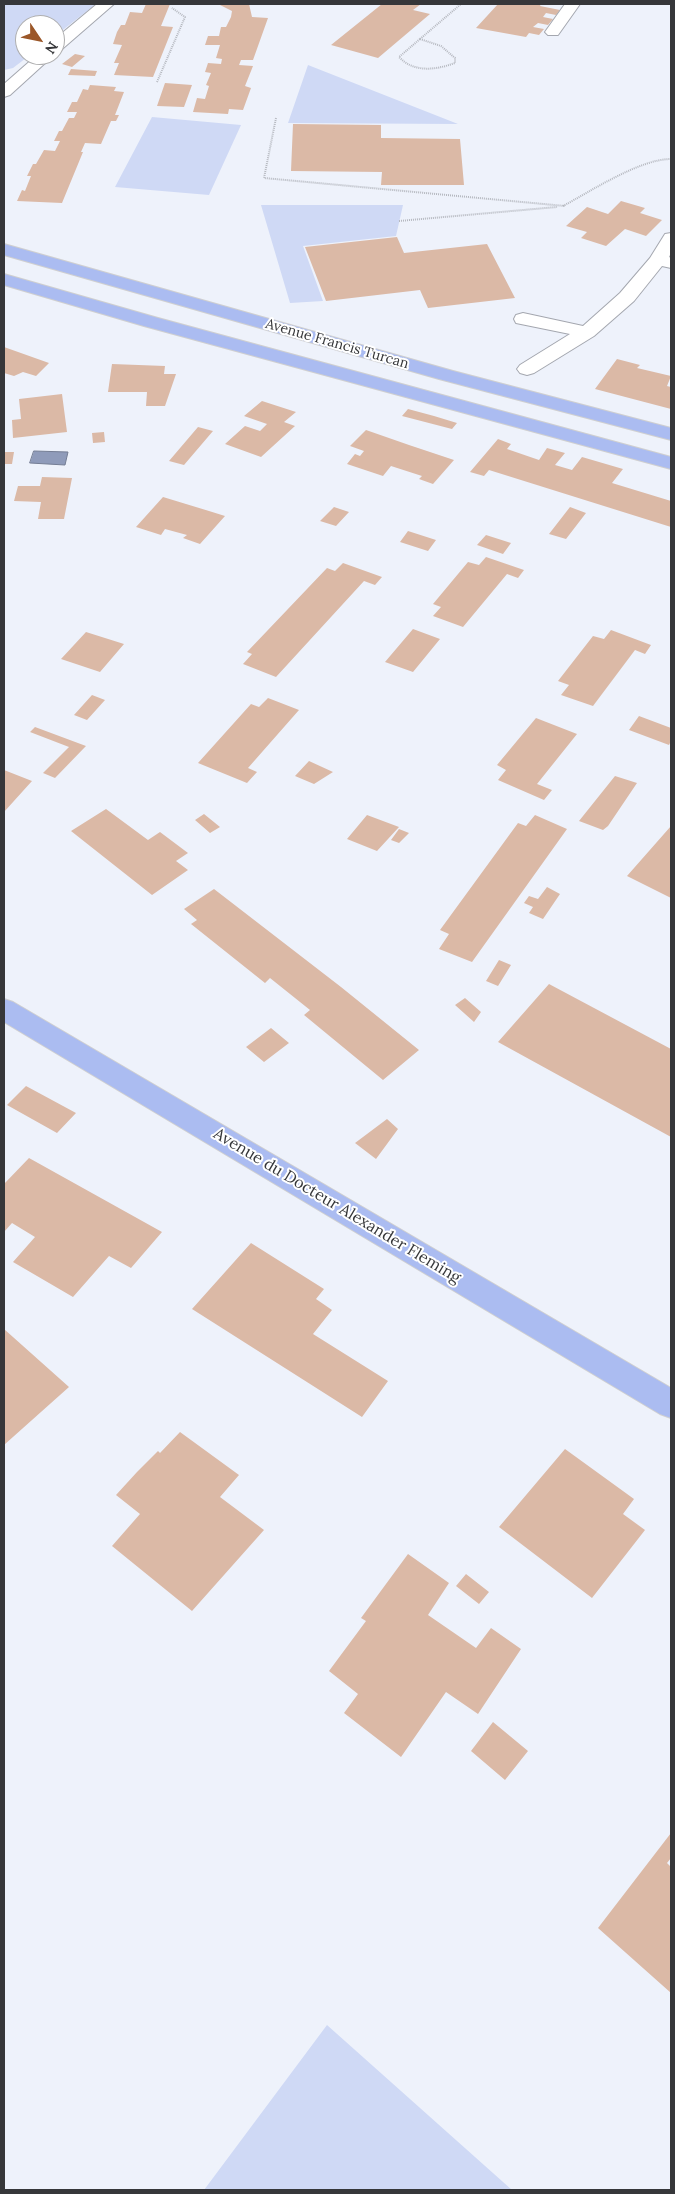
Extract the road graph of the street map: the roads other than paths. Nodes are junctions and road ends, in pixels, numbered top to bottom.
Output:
1 (106, 4) edge
2 (572, 4) edge
3 (553, 32) dead end
4 (65, 39) edge
5 (34, 65) edge
6 (26, 72) junction
7 (4, 78) edge
8 (4, 92) edge
9 (671, 238) edge
10 (6, 249) edge
11 (665, 262) edge
12 (4, 279) edge
13 (523, 319) dead end
14 (587, 332) junction
15 (527, 369) dead end
16 (671, 434) edge
17 (671, 463) edge
18 (4, 1009) edge
19 (671, 1404) edge

1 - 4 street
2 - 3 street
5 - 6 street
6 - 7 street
6 - 8 street
9 - 11 street
10 - 16 main road, Avenue Francis Turcan
11 - 14 street
12 - 17 main road, Avenue Francis Turcan
13 - 14 street
14 - 15 street
18 - 19 main road, Avenue du Docteur Alexander Fleming

